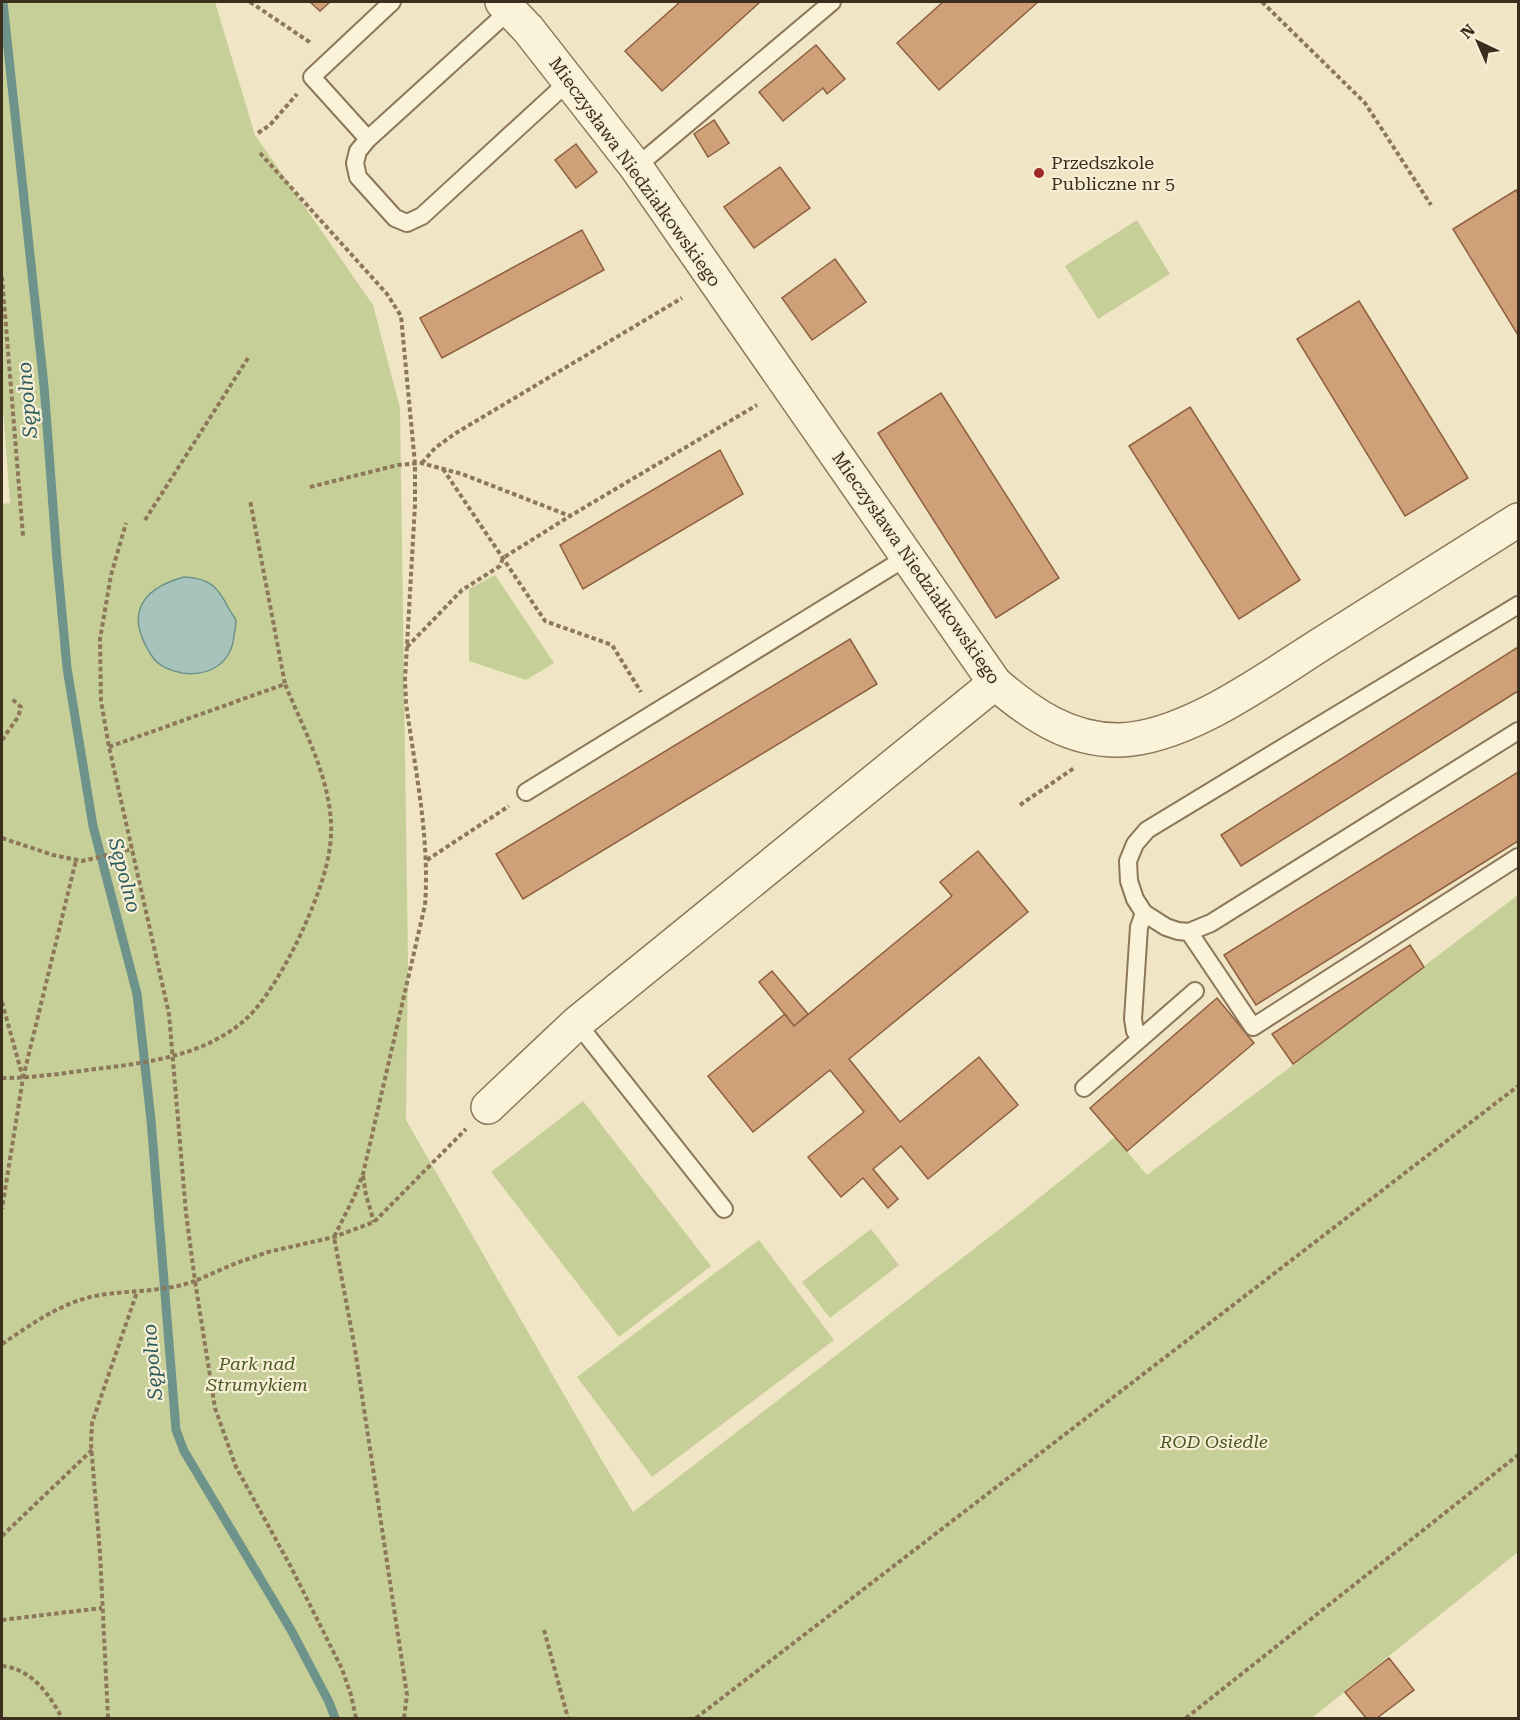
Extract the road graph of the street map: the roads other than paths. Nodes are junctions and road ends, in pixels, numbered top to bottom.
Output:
1 (392, 2) edge
2 (832, 2) edge
3 (506, 6) edge
4 (569, 81) junction
5 (368, 139) junction
6 (636, 167) junction
7 (1518, 520) edge
8 (907, 557) junction
9 (1518, 605) edge
10 (995, 683) junction
11 (1518, 731) edge
12 (525, 792) road end
13 (1518, 857) edge
14 (1144, 912) junction
15 (1189, 932) junction
16 (1195, 991) dead end
17 (577, 1023) junction
18 (1140, 1039) junction
19 (1084, 1089) dead end
20 (488, 1107) road end
21 (724, 1209) dead end

1 - 5 lane
2 - 6 lane
3 - 4 street, Mieczysława Niedziałkowskiego
3 - 5 lane
4 - 5 lane
4 - 6 street, Mieczysława Niedziałkowskiego
6 - 8 street, Mieczysława Niedziałkowskiego
7 - 10 street, Mieczysława Niedziałkowskiego
8 - 10 street, Mieczysława Niedziałkowskiego
8 - 12 lane
9 - 14 lane
10 - 17 street
11 - 15 lane
13 - 15 lane
14 - 15 lane
14 - 18 lane
16 - 18 lane
17 - 20 street
17 - 21 lane
18 - 19 lane

